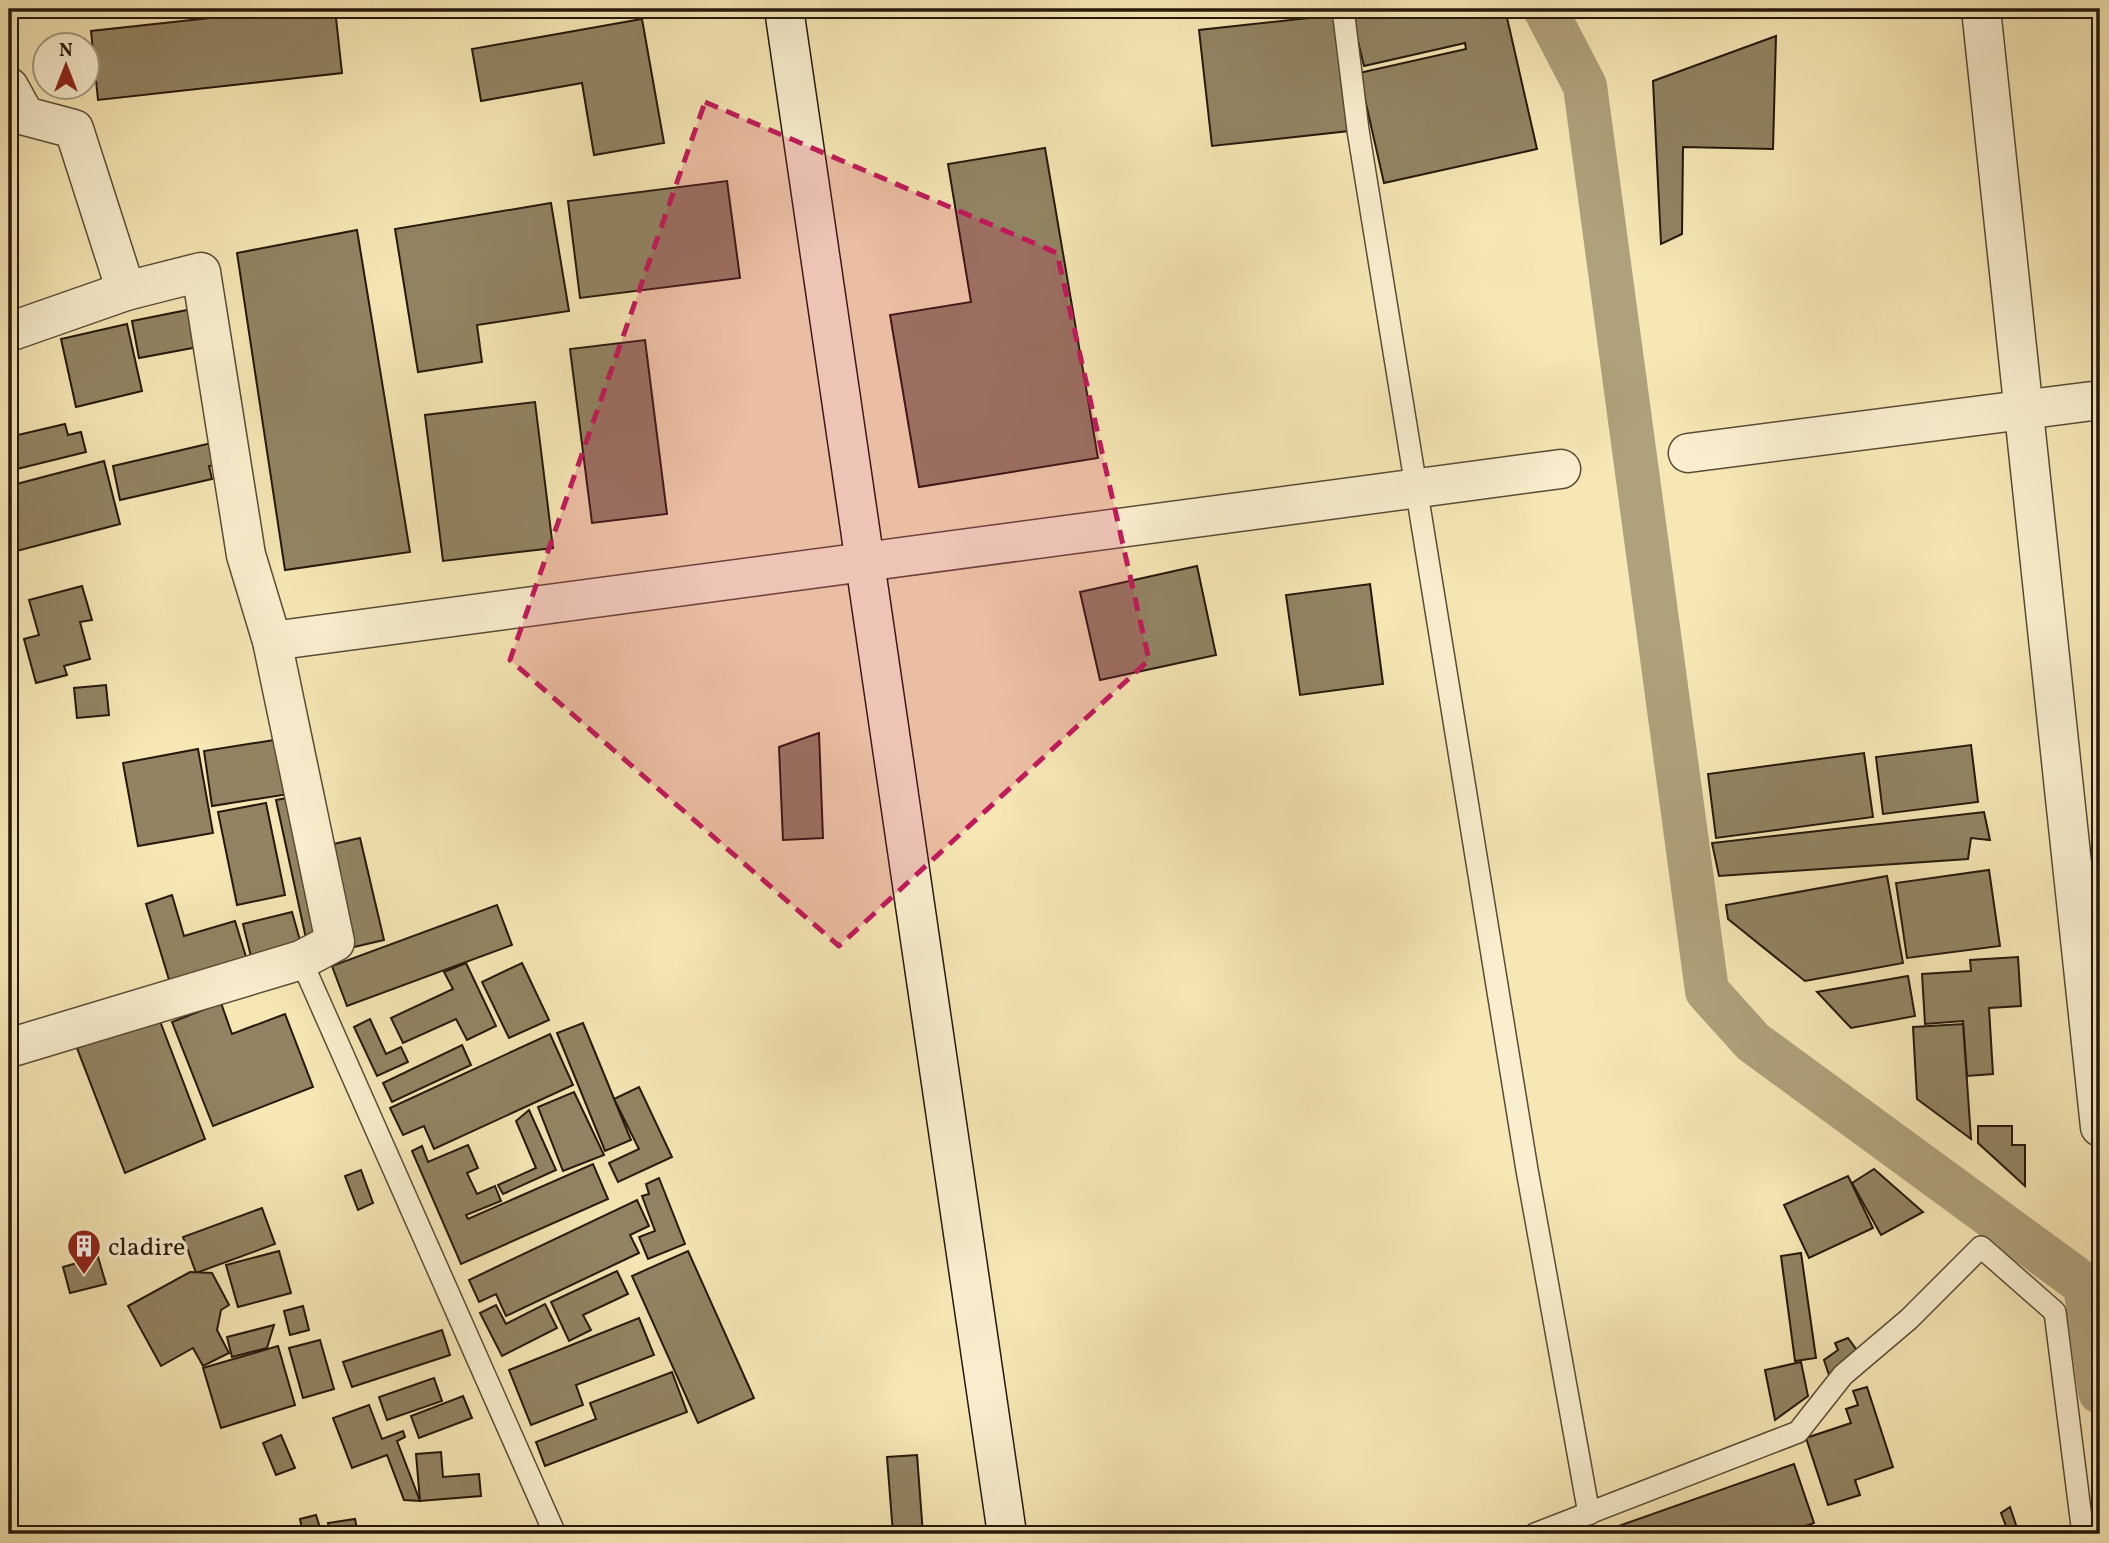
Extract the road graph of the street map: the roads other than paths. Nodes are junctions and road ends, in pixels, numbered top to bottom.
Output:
1 (784, 9) edge
2 (1343, 9) edge
3 (1981, 9) edge
4 (9, 87) edge
5 (126, 291) junction
6 (9, 332) edge
7 (2100, 400) edge
8 (2024, 409) junction
9 (1689, 453) dead end
10 (1561, 469) dead end
11 (1418, 489) junction
12 (863, 563) junction
13 (272, 641) junction
14 (301, 960) junction
15 (9, 1048) edge
16 (2100, 1128) edge
17 (1589, 1514) junction
18 (555, 1534) edge
19 (1007, 1534) edge
20 (1535, 1534) edge
21 (2083, 1534) edge

1 - 12 street
2 - 11 lane
3 - 8 street
4 - 5 street
5 - 6 street
5 - 13 street
7 - 8 street
8 - 9 street
8 - 16 street
10 - 11 street
11 - 12 street
11 - 17 lane
12 - 13 street
12 - 19 street
13 - 14 street
14 - 15 street
14 - 18 lane
17 - 20 lane
17 - 21 lane

